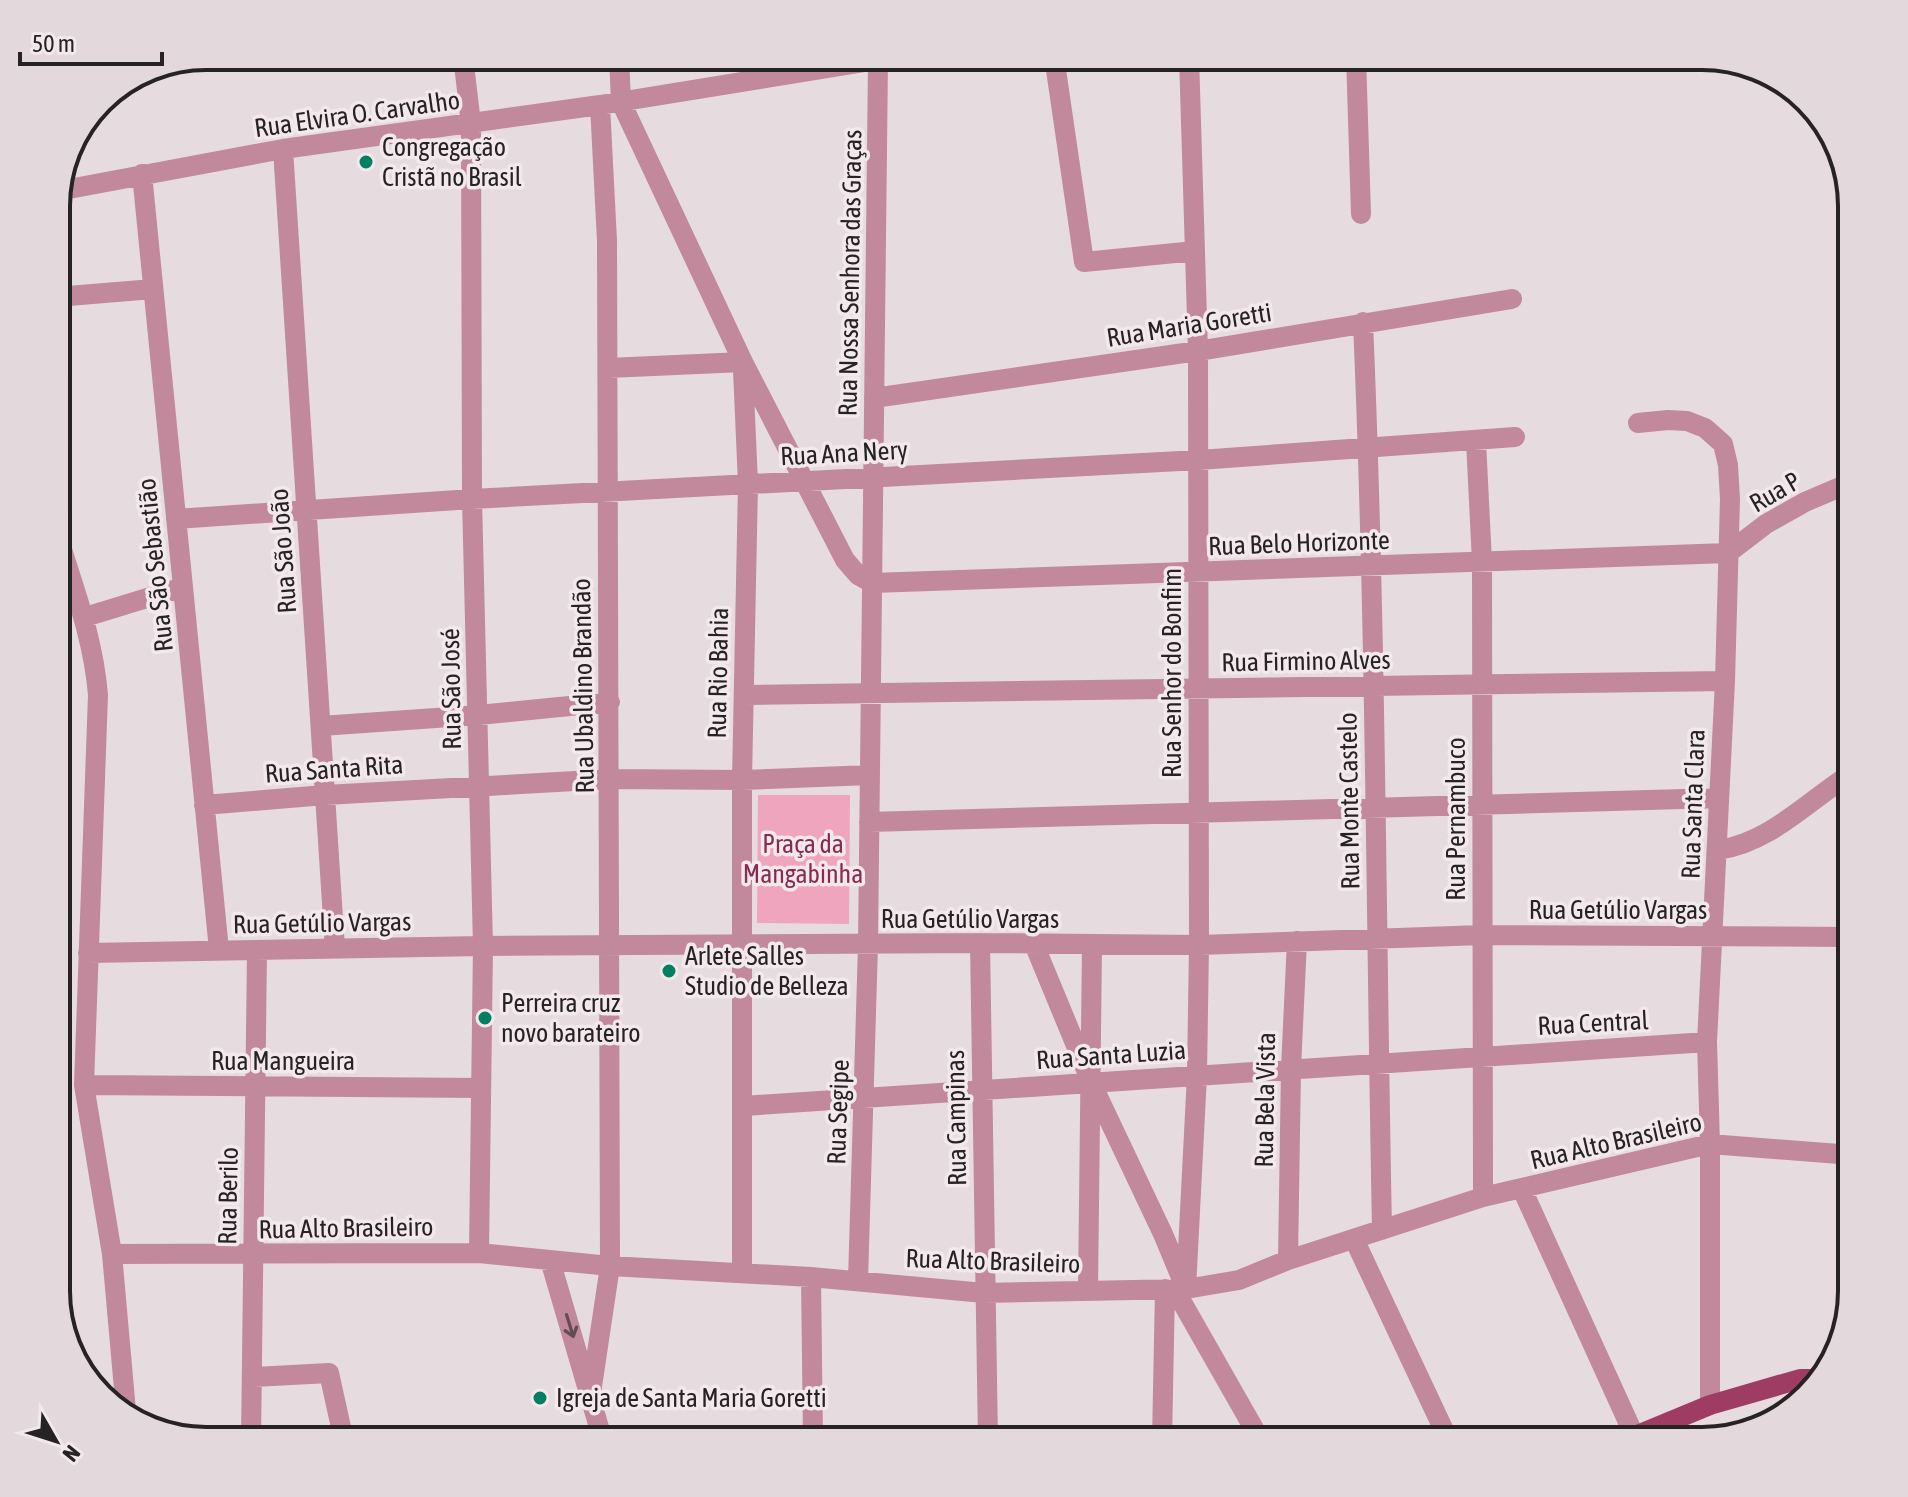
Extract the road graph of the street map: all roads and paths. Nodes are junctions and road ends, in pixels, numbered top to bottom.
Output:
1 (465, 70) edge
2 (620, 70) edge
3 (817, 70) edge
4 (878, 70) edge
5 (1056, 70) edge
6 (1189, 70) edge
7 (1356, 70) edge
8 (621, 102) junction
9 (600, 105) junction
10 (471, 124) junction
11 (283, 149) junction
12 (142, 174) junction
13 (72, 188) edge
14 (1361, 214) dead end
15 (1195, 251) junction
16 (153, 289) junction
17 (70, 296) edge
18 (1512, 299) dead end
19 (1363, 322) junction
20 (1198, 351) junction
21 (743, 362) junction
22 (608, 368) junction
23 (874, 398) junction
24 (1638, 423) dead end
25 (1515, 437) dead end
26 (1476, 441) junction
27 (1368, 448) junction
28 (1199, 460) junction
29 (873, 478) junction
30 (803, 482) junction
31 (748, 484) junction
32 (1838, 488) edge
33 (608, 492) junction
34 (472, 499) junction
35 (307, 511) junction
36 (176, 519) junction
37 (1728, 553) junction
38 (1482, 562) junction
39 (1371, 565) junction
40 (70, 572) edge
41 (1198, 573) junction
42 (872, 583) junction
43 (183, 587) junction
44 (85, 617) junction
45 (1725, 681) junction
46 (1482, 684) junction
47 (1372, 686) junction
48 (1199, 689) junction
49 (871, 693) junction
50 (744, 695) junction
51 (610, 702) junction
52 (479, 715) junction
53 (321, 726) junction
54 (870, 775) junction
55 (611, 779) junction
56 (742, 780) junction
57 (1838, 783) edge
58 (478, 785) junction
59 (325, 795) junction
60 (1719, 798) junction
61 (204, 805) junction
62 (1483, 805) junction
63 (1376, 808) junction
64 (1197, 813) junction
65 (869, 822) junction
66 (1718, 850) junction
67 (1482, 935) junction
68 (1713, 936) junction
69 (1838, 937) edge
70 (1378, 940) junction
71 (1297, 941) junction
72 (980, 943) junction
73 (742, 944) junction
74 (1034, 944) junction
75 (611, 945) junction
76 (868, 945) junction
77 (1092, 945) junction
78 (1199, 945) junction
79 (483, 946) junction
80 (335, 949) junction
81 (219, 950) junction
82 (257, 951) junction
83 (88, 953) junction
84 (1707, 1042) junction
85 (1482, 1055) junction
86 (1378, 1062) junction
87 (1291, 1068) junction
88 (1197, 1075) junction
89 (1091, 1082) junction
90 (84, 1085) junction
91 (256, 1087) junction
92 (481, 1088) junction
93 (982, 1090) junction
94 (865, 1098) junction
95 (743, 1106) junction
96 (1710, 1144) junction
97 (1838, 1154) edge
98 (1522, 1189) junction
99 (1483, 1197) junction
100 (1382, 1230) junction
101 (1354, 1239) junction
102 (479, 1253) junction
103 (112, 1254) junction
104 (254, 1255) junction
105 (550, 1260) junction
106 (1288, 1260) junction
107 (610, 1266) junction
108 (742, 1273) junction
109 (811, 1277) junction
110 (858, 1281) junction
111 (1175, 1289) junction
112 (1088, 1291) junction
113 (984, 1293) junction
114 (252, 1377) junction
115 (1805, 1379) edge
116 (591, 1393) junction
117 (125, 1400) edge
118 (1710, 1405) junction
119 (251, 1427) edge
120 (341, 1427) edge
121 (600, 1427) edge
122 (813, 1427) edge
123 (988, 1427) edge
124 (1163, 1427) edge
125 (1253, 1427) edge
126 (1442, 1427) edge
127 (1623, 1427) edge
128 (1674, 1427) edge

1 - 10 street, Rua São José
2 - 8 street
3 - 8 street, Rua Elvira O. Carvalho
4 - 23 street, Rua Nossa Senhora das Graças
5 - 15 street
6 - 15 street, Rua Senhor do Bonfim
7 - 14 street
8 - 9 street, Rua Elvira O. Carvalho
8 - 21 street, Rua Rio Bahia
9 - 10 street, Rua Elvira O. Carvalho
9 - 22 street, Rua Ubaldino Brandão
10 - 11 street, Rua Elvira O. Carvalho
10 - 34 street, Rua São José
11 - 12 street, Rua Elvira O. Carvalho
11 - 35 street, Rua São João
12 - 13 street, Rua Elvira O. Carvalho
12 - 16 street, Rua São Sebastião
15 - 20 street, Rua Senhor do Bonfim
16 - 17 street
16 - 36 street, Rua São Sebastião
18 - 19 street, Rua Maria Goretti
19 - 20 street, Rua Maria Goretti
19 - 27 street, Rua Monte Castelo
20 - 23 street, Rua Maria Goretti
20 - 28 street, Rua Senhor do Bonfim
21 - 22 street
21 - 30 street
21 - 31 street, Rua Rio Bahia
22 - 33 street, Rua Ubaldino Brandão
23 - 29 street, Rua Nossa Senhora das Graças
24 - 37 street, Rua Santa Clara
25 - 26 street, Rua Ana Nery
26 - 27 street, Rua Ana Nery
26 - 38 street, Rua Pernambuco
27 - 28 street, Rua Ana Nery
27 - 39 street, Rua Monte Castelo
28 - 29 street, Rua Ana Nery
28 - 41 street, Rua Senhor do Bonfim
29 - 30 street, Rua Ana Nery
29 - 42 street, Rua Nossa Senhora das Graças
30 - 31 street, Rua Ana Nery
30 - 42 street
31 - 33 street, Rua Ana Nery
31 - 50 street, Rua Rio Bahia
32 - 37 street, Rua P
33 - 34 street, Rua Ana Nery
33 - 51 street, Rua Ubaldino Brandão
34 - 35 street, Rua Ana Nery
34 - 52 street, Rua São José
35 - 36 street, Rua Ana Nery
35 - 53 street, Rua São João
36 - 43 street, Rua São Sebastião
37 - 38 street, Rua Belo Horizonte
37 - 45 street, Rua Santa Clara
38 - 39 street, Rua Belo Horizonte
38 - 46 street, Rua Pernambuco
39 - 41 street, Rua Belo Horizonte
39 - 47 street, Rua Monte Castelo
40 - 44 street
41 - 42 street, Rua Belo Horizonte
41 - 48 street, Rua Senhor do Bonfim
42 - 49 street, Rua Nossa Senhora das Graças
43 - 44 street
43 - 61 street, Rua São Sebastião
44 - 83 street
45 - 46 street, Rua Firmino Alves
45 - 60 street, Rua Santa Clara
46 - 47 street, Rua Firmino Alves
46 - 62 street, Rua Pernambuco
47 - 48 street, Rua Firmino Alves
47 - 63 street, Rua Monte Castelo
48 - 49 street, Rua Firmino Alves
48 - 64 street, Rua Senhor do Bonfim
49 - 50 street, Rua Firmino Alves
49 - 54 street, Rua Nossa Senhora das Graças
50 - 56 street, Rua Rio Bahia
51 - 52 street
51 - 55 street, Rua Ubaldino Brandão
52 - 53 street
52 - 58 street, Rua São José
53 - 59 street, Rua São João
54 - 56 street, Rua Santa Rita
54 - 65 street, Rua Nossa Senhora das Graças
55 - 56 street, Rua Santa Rita
55 - 58 street, Rua Santa Rita
55 - 75 street, Rua Ubaldino Brandão
56 - 73 street, Rua Rio Bahia
57 - 66 street
58 - 59 street, Rua Santa Rita
58 - 79 street, Rua São José
59 - 61 street, Rua Santa Rita
59 - 80 street, Rua São João
60 - 62 street
60 - 66 street, Rua Santa Clara
61 - 81 street, Rua São Sebastião
62 - 63 street
62 - 67 street, Rua Pernambuco
63 - 64 street
63 - 70 street, Rua Monte Castelo
64 - 65 street
64 - 78 street, Rua Senhor do Bonfim
65 - 76 street, Rua Nossa Senhora das Graças
66 - 68 street, Rua Santa Clara
67 - 68 street, Rua Getúlio Vargas
67 - 70 street, Rua Getúlio Vargas
67 - 85 street, Rua Pernambuco
68 - 69 street, Rua Getúlio Vargas
68 - 84 street, Rua Santa Clara
70 - 71 street, Rua Getúlio Vargas
70 - 86 street, Rua Monte Castelo
71 - 78 street, Rua Getúlio Vargas
71 - 87 street, Rua Bela Vista
72 - 74 street, Rua Getúlio Vargas
72 - 76 street, Rua Getúlio Vargas
72 - 93 street, Rua Campinas
73 - 75 street, Rua Getúlio Vargas
73 - 76 street, Rua Getúlio Vargas
73 - 95 street, Rua Rio Bahia
74 - 77 street, Rua Getúlio Vargas
74 - 89 street
75 - 79 street, Rua Getúlio Vargas
75 - 107 street, Rua Ubaldino Brandão
76 - 94 street, Rua Segipe
77 - 78 street, Rua Getúlio Vargas
77 - 89 street
78 - 88 street, Rua Senhor do Bonfim
79 - 80 street, Rua Getúlio Vargas
79 - 92 street, Rua São José
80 - 82 street, Rua Getúlio Vargas
81 - 82 street, Rua Getúlio Vargas
81 - 83 street, Rua Getúlio Vargas
82 - 91 street, Rua Berilo
83 - 90 street
84 - 85 street, Rua Central
84 - 96 street, Rua Santa Clara
85 - 86 street, Rua Santa Luzia
85 - 99 street, Rua Pernambuco
86 - 87 street, Rua Santa Luzia
86 - 100 street, Rua Monte Castelo
87 - 88 street, Rua Santa Luzia
87 - 106 street, Rua Bela Vista
88 - 89 street, Rua Santa Luzia
88 - 111 street, Rua Senhor do Bonfim
89 - 93 street, Rua Santa Luzia
89 - 111 street
89 - 112 street
90 - 91 street, Rua Mangueira
90 - 103 street
91 - 92 street, Rua Mangueira
91 - 104 street, Rua Berilo
92 - 102 street, Rua São José
93 - 94 street, Rua Santa Luzia
93 - 113 street, Rua Campinas
94 - 95 street, Rua Santa Luzia
94 - 110 street, Rua Segipe
95 - 108 street, Rua Rio Bahia
96 - 97 street, Rua Alto Brasileiro
96 - 98 street, Rua Alto Brasileiro
96 - 118 street, Rua Santa Clara
98 - 99 street, Rua Alto Brasileiro
98 - 127 street
99 - 100 street, Rua Alto Brasileiro
100 - 101 street, Rua Alto Brasileiro
101 - 106 street, Rua Alto Brasileiro
101 - 126 street
102 - 104 street, Rua Alto Brasileiro
102 - 105 street, Rua Alto Brasileiro
103 - 104 street, Rua Alto Brasileiro
103 - 117 street
104 - 114 street, Rua Berilo
105 - 107 street, Rua Alto Brasileiro
105 -> 116 street
106 - 111 street, Rua Alto Brasileiro
107 - 108 street, Rua Alto Brasileiro
107 - 116 street, Rua Ubaldino Brandão
108 - 109 street, Rua Alto Brasileiro
109 - 110 street, Rua Alto Brasileiro
109 - 122 street
110 - 113 street, Rua Alto Brasileiro
111 - 112 street, Rua Alto Brasileiro
111 - 124 street, Rua Senhor do Bonfim
111 - 125 street
112 - 113 street, Rua Alto Brasileiro
113 - 123 street, Rua Campinas
114 - 119 street, Rua Berilo
114 - 120 street
115 - 118 main road
116 - 121 street
118 - 128 main road

